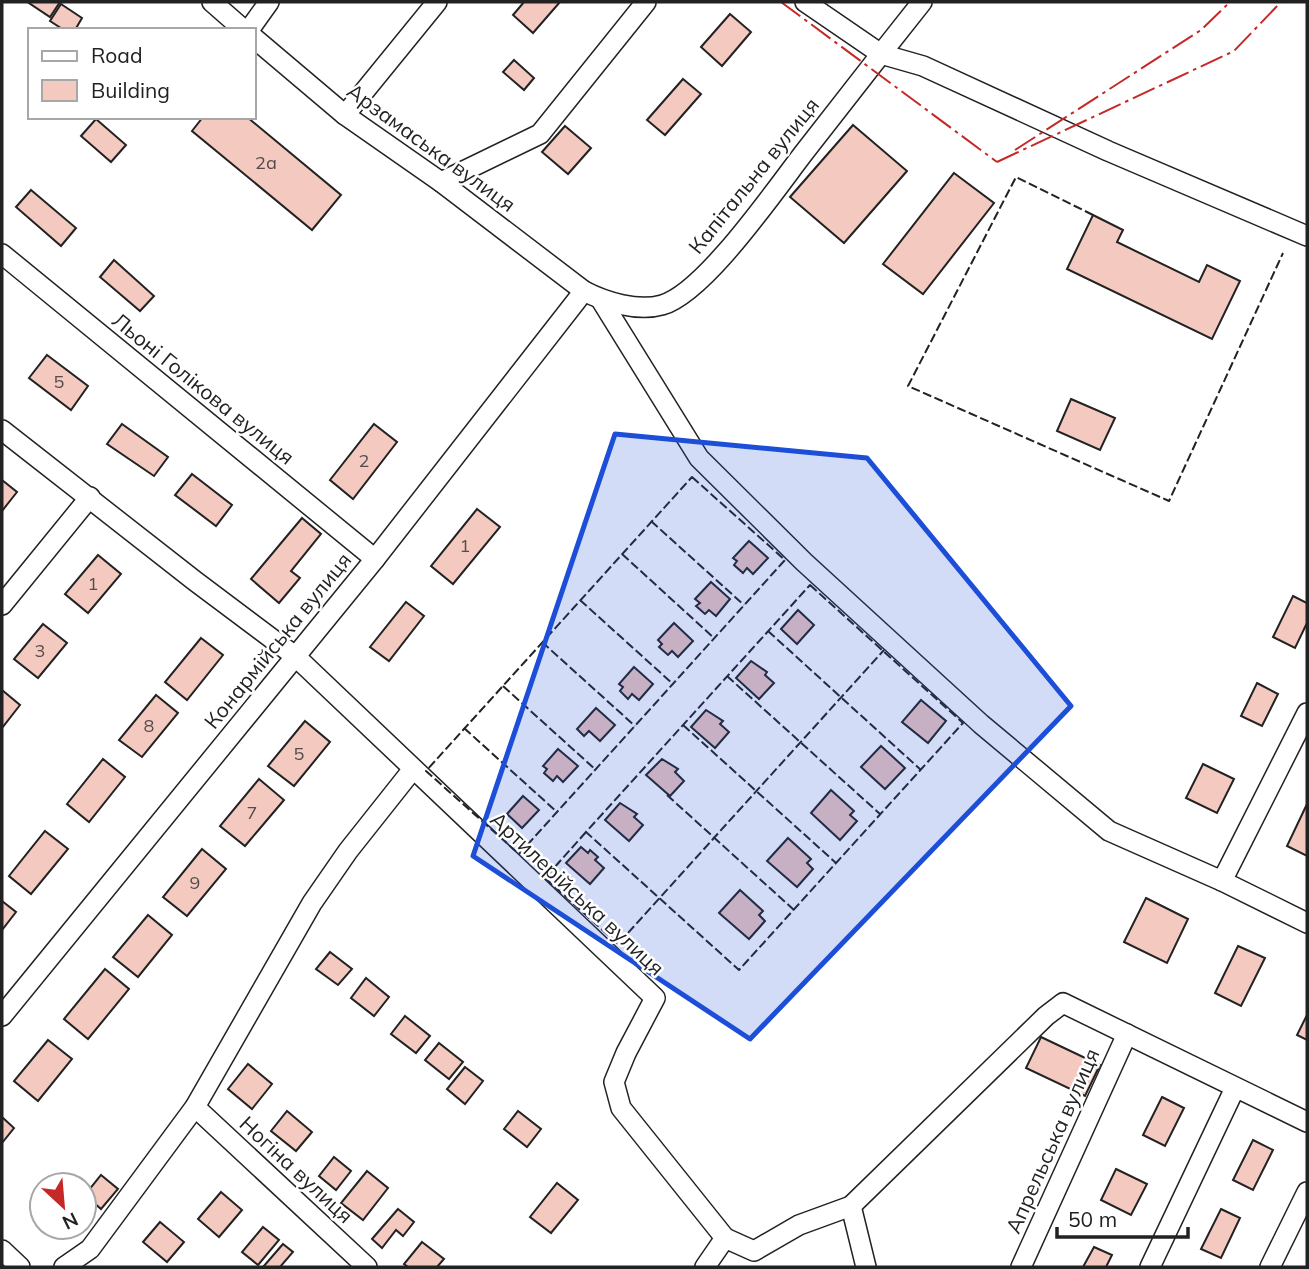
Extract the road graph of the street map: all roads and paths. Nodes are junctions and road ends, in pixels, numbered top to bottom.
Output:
1 (212, 2) edge
2 (269, 2) edge
3 (437, 2) edge
4 (646, 2) edge
5 (805, 2) edge
6 (922, 2) edge
7 (244, 28) edge
8 (248, 28) edge
9 (256, 40) edge
10 (881, 54) junction
11 (345, 115) junction
12 (441, 182) junction
13 (1307, 236) edge
14 (2, 254) edge
15 (593, 296) junction
16 (2, 430) edge
17 (90, 497) junction
18 (375, 559) junction
19 (2, 605) edge
20 (295, 656) junction
21 (1307, 713) edge
22 (412, 769) junction
23 (1222, 881) junction
24 (1307, 923) edge
25 (2, 1016) edge
26 (1127, 1034) junction
27 (1235, 1088) junction
28 (195, 1107) junction
29 (1307, 1122) edge
30 (1307, 1192) edge
31 (851, 1206) junction
32 (725, 1238) junction
33 (2, 1250) edge
34 (20, 1267) edge
35 (64, 1267) edge
36 (367, 1267) edge
37 (705, 1267) edge
38 (866, 1267) edge
39 (1021, 1267) edge
40 (1150, 1267) edge
41 (1270, 1267) edge

1 - 7 street
2 - 8 street
3 - 11 street
4 - 12 street
5 - 10 street
6 - 10 street, Капітальна вулиця
9 - 11 street, Арзамаська вулиця
10 - 13 street
10 - 15 street, Капітальна вулиця
11 - 12 street, Арзамаська вулиця
12 - 15 street, Арзамаська вулиця
14 - 18 street, Льоні Голікова вулиця
15 - 18 street, Конармійська вулиця
15 - 23 street
16 - 17 street
17 - 19 street
17 - 20 street
18 - 20 street, Конармійська вулиця
20 - 22 street
20 - 25 street, Конармійська вулиця
21 - 23 street
22 - 28 street
22 - 32 street, Артилерійська вулиця
23 - 24 street
26 - 27 street
26 - 31 street
26 - 39 street, Апрельська вулиця
27 - 29 street
27 - 40 street
28 - 35 street
28 - 36 street, Ногіна вулиця
30 - 41 street
31 - 32 street
31 - 38 street
32 - 37 street
33 - 34 street

